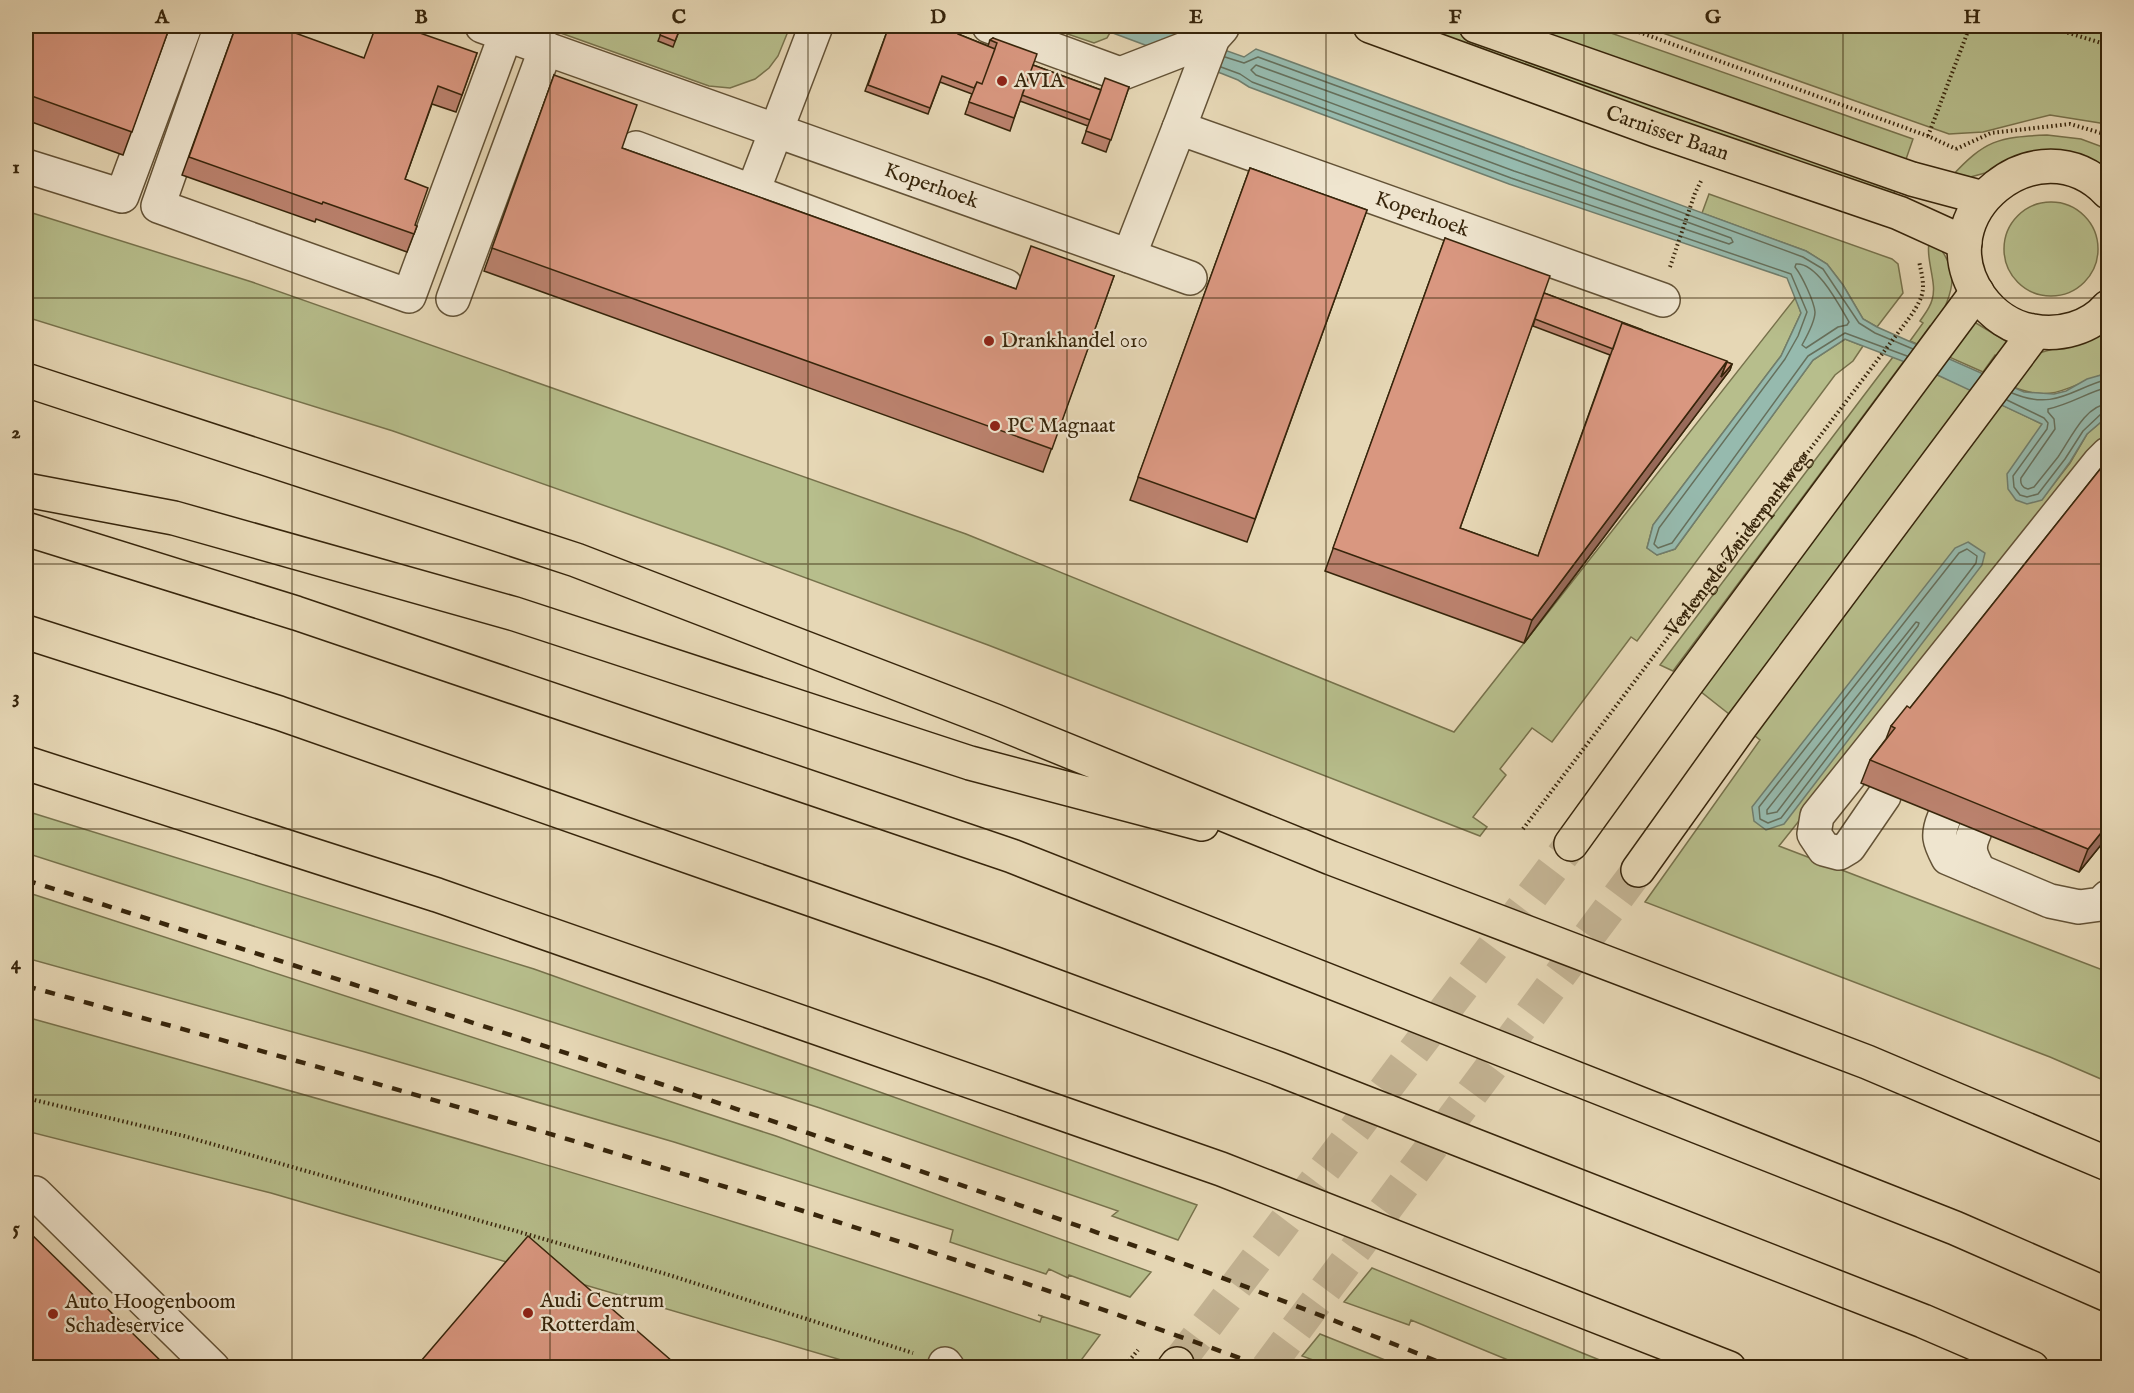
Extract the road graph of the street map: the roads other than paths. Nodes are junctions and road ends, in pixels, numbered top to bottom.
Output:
1 (184, 26) edge
2 (221, 26) edge
3 (816, 26) edge
4 (989, 26) edge
5 (1370, 26) edge
6 (1476, 26) edge
7 (494, 30) edge
8 (1219, 32) edge
9 (546, 48) junction
10 (1179, 128) junction
11 (775, 130) junction
12 (636, 148) edge
13 (26, 166) edge
14 (753, 191) junction
15 (2109, 192) edge
16 (1983, 198) junction
17 (1965, 243) junction
18 (1129, 256) junction
19 (1190, 278) dead end
20 (1006, 286) edge
21 (1977, 292) junction
22 (453, 300) dead end
23 (1663, 300) dead end
24 (2109, 307) edge
25 (2035, 332) junction
26 (26, 380) edge
27 (2109, 454) edge
28 (26, 490) edge
29 (26, 529) edge
30 (26, 632) edge
31 (26, 762) edge
32 (1884, 796) edge
33 (1944, 818) edge
34 (1975, 831) edge
35 (1571, 844) tunnel mouth
36 (1331, 858) junction
37 (1638, 870) tunnel mouth
38 (1979, 871) junction
39 (2109, 897) edge
40 (2109, 1164) edge
41 (35, 1193) dead end
42 (2109, 1295) edge
43 (1923, 1321) junction
44 (213, 1368) edge
45 (1729, 1368) edge
46 (1997, 1368) edge
47 (2032, 1368) edge

1 - 13 street
2 - 7 street
3 - 11 street
4 - 8 street
5 - 17 main road, Carnisser Baan
6 - 16 main road, Carnisser Baan
7 - 9 street, Koperhoek
8 - 10 street
9 - 11 street, Koperhoek
9 - 22 street
10 - 18 street
10 - 23 street, Koperhoek
11 - 14 street
11 - 18 street, Koperhoek
12 - 14 street
14 - 20 street
15 - 16 main road
16 - 17 main road
17 - 21 main road
18 - 19 street, Koperhoek
21 - 25 main road
21 - 35 main road, Verlengde Zuiderparkweg
24 - 25 main road
25 - 37 main road
26 - 36 main road
27 - 32 street
28 - 36 main road
29 - 42 main road
30 - 43 main road
31 - 45 main road
33 - 38 street
34 - 38 street
36 - 40 main road
38 - 39 street
41 - 44 street
43 - 46 main road
43 - 47 main road

